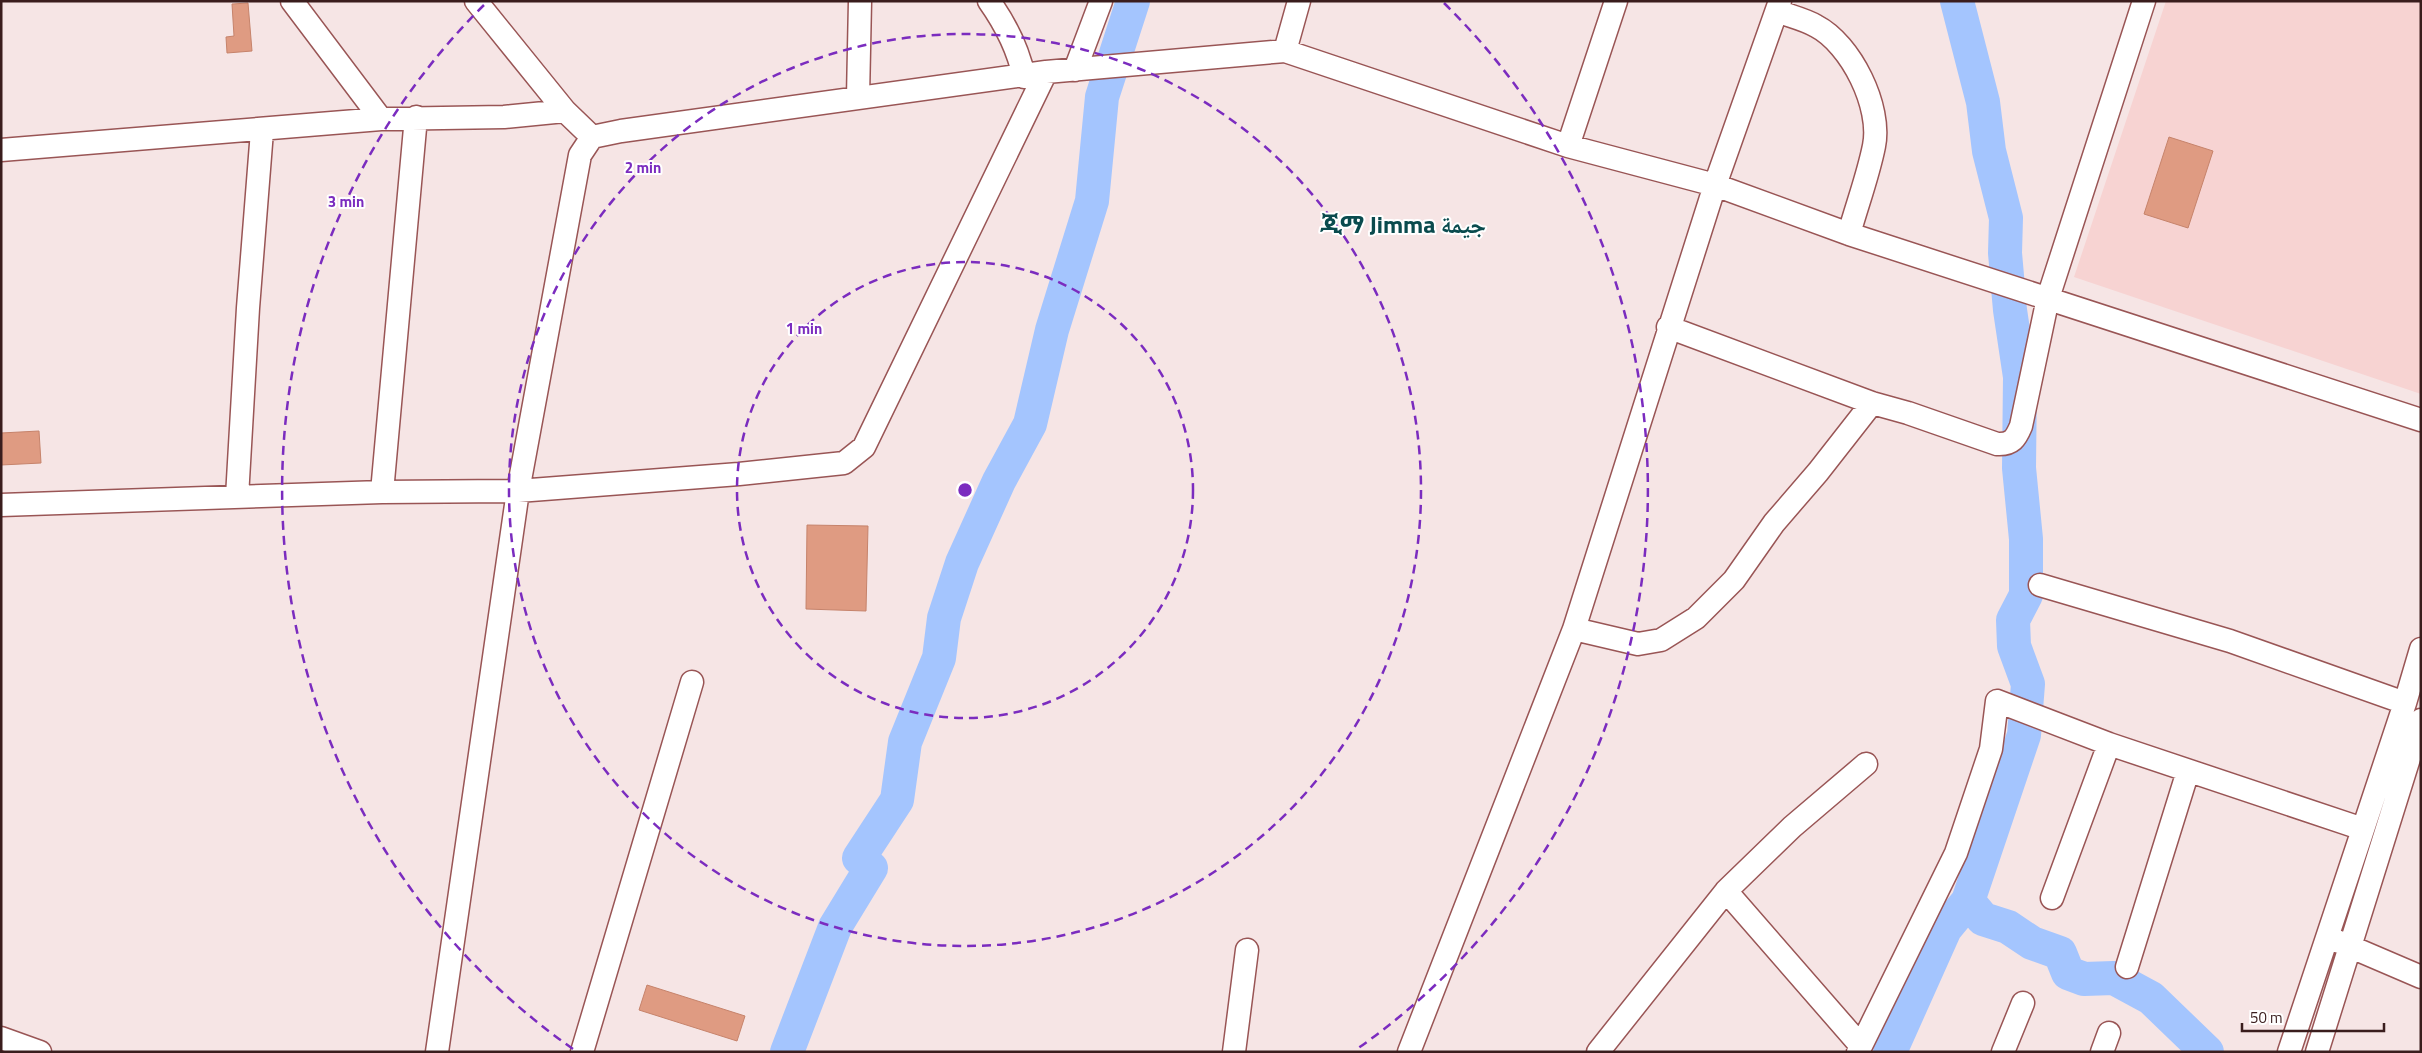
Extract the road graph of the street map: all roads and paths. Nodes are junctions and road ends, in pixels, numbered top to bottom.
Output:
1 (292, 1) edge
2 (476, 1) edge
3 (860, 1) edge
4 (989, 1) edge
5 (1102, 1) edge
6 (1299, 1) edge
7 (1616, 1) edge
8 (2144, 1) edge
9 (1778, 6) edge
10 (1285, 51) junction
11 (1086, 69) junction
12 (1046, 72) junction
13 (1024, 77) junction
14 (858, 97) junction
15 (564, 111) junction
16 (416, 118) junction
17 (381, 119) junction
18 (262, 130) junction
19 (592, 137) junction
20 (1568, 146) junction
21 (1, 150) edge
22 (1715, 185) junction
23 (1849, 234) junction
24 (2048, 298) junction
25 (1668, 327) junction
26 (1872, 403) junction
27 (2421, 420) edge
28 (518, 491) junction
29 (382, 492) junction
30 (237, 497) junction
31 (1, 505) edge
32 (2040, 585) dead end
33 (1574, 629) junction
34 (2421, 649) edge
35 (692, 682) dead end
36 (2405, 703) junction
37 (2421, 720) edge
38 (2109, 744) junction
39 (1866, 764) dead end
40 (2188, 771) junction
41 (2363, 829) junction
42 (1726, 891) junction
43 (2052, 898) dead end
44 (2327, 937) junction
45 (2350, 946) junction
46 (1247, 950) dead end
47 (2127, 967) dead end
48 (2421, 977) edge
49 (2022, 1003) dead end
50 (1, 1038) edge
51 (1859, 1049) edge
52 (40, 1052) edge
53 (437, 1052) edge
54 (582, 1052) edge
55 (1234, 1052) edge
56 (1409, 1052) edge
57 (1598, 1052) edge
58 (2003, 1052) edge
59 (2289, 1052) edge
60 (2317, 1052) edge

1 - 17 street
2 - 15 street
3 - 14 street
4 - 13 street
5 - 11 street
6 - 10 street
7 - 20 street
8 - 24 street
9 - 22 street
9 - 23 street
10 - 11 street
10 - 20 street
11 - 12 street
12 - 13 street
12 - 28 street
13 - 14 street
14 - 19 street
15 - 16 street
15 - 19 street
16 - 17 street
16 - 29 street
17 - 18 street
18 - 21 street
18 - 30 street
19 - 28 street
20 - 22 street
22 - 23 street
22 - 25 street
23 - 24 street
24 - 26 street
24 - 27 street
25 - 26 street
25 - 33 street
26 - 33 street
28 - 29 street
28 - 53 street
29 - 30 street
30 - 31 street
32 - 36 street
33 - 56 street
34 - 36 street
35 - 54 street
36 - 41 street
37 - 45 street
38 - 40 street
38 - 43 street
38 - 51 street
39 - 42 street
40 - 41 street
40 - 47 street
41 - 44 street
42 - 51 street
42 - 57 street
44 - 45 street
44 - 59 street
45 - 48 street
45 - 60 street
46 - 55 street
49 - 58 street
50 - 52 street

